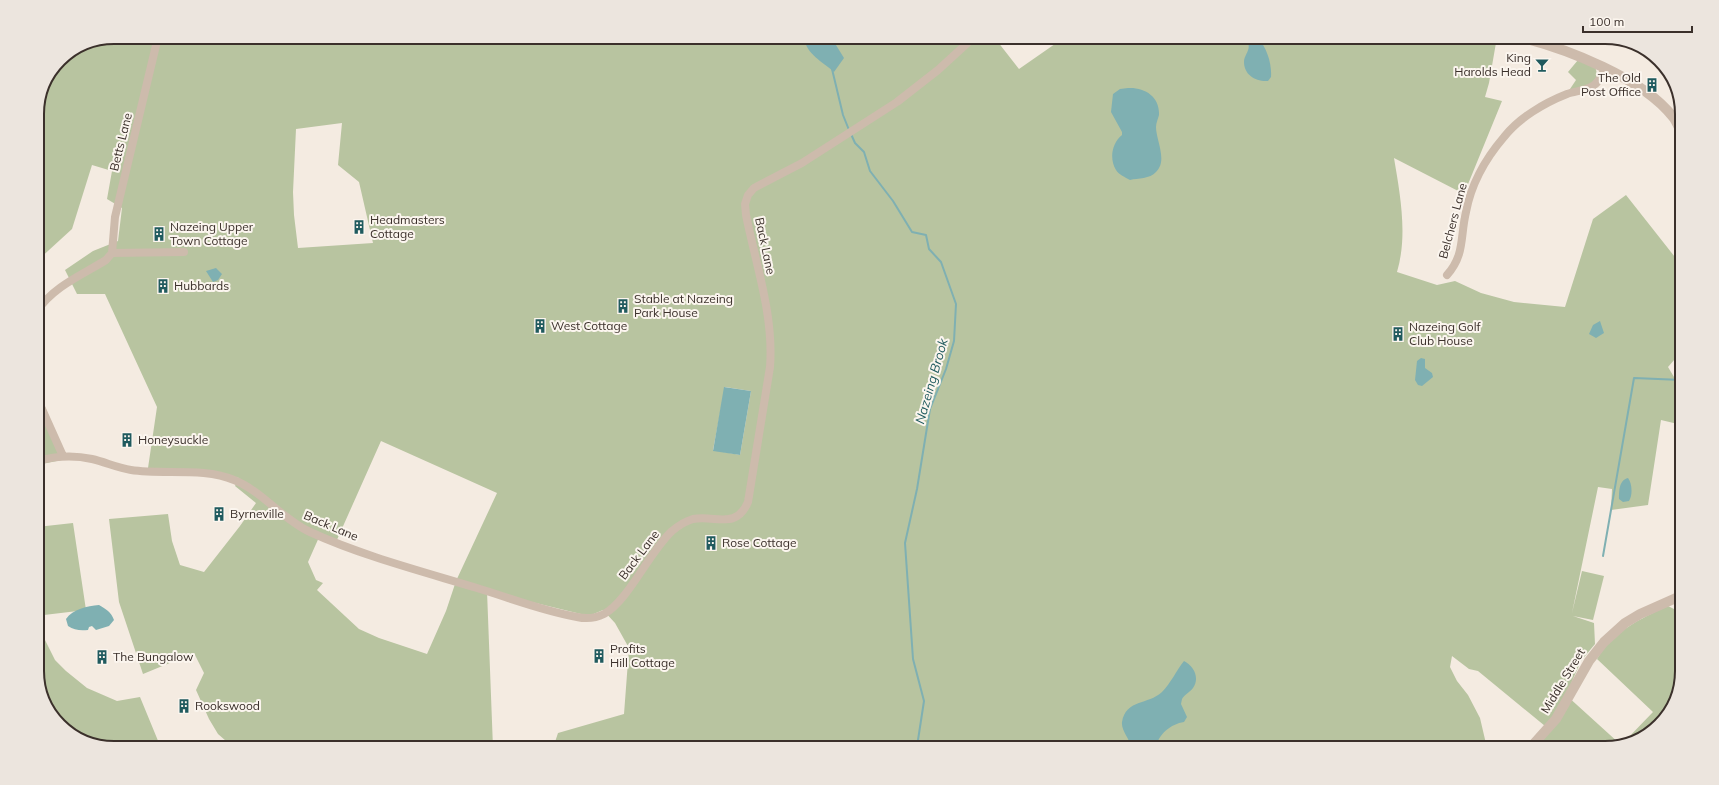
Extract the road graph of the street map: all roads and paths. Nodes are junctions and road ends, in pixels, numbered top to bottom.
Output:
1 (156, 44) edge
2 (966, 44) edge
3 (1546, 44) edge
4 (1604, 68) junction
5 (1675, 120) edge
6 (184, 252) dead end
7 (112, 253) junction
8 (1447, 275) dead end
9 (44, 302) edge
10 (44, 414) edge
11 (62, 456) junction
12 (44, 460) edge
13 (1675, 598) edge
14 (1536, 741) edge

1 - 7 street, Betts Lane
2 - 11 street, Back Lane
3 - 4 street
4 - 5 street
4 - 8 street, Belchers Lane
6 - 7 street
7 - 9 street
10 - 11 street
11 - 12 street, Back Lane
13 - 14 street, Middle Street

